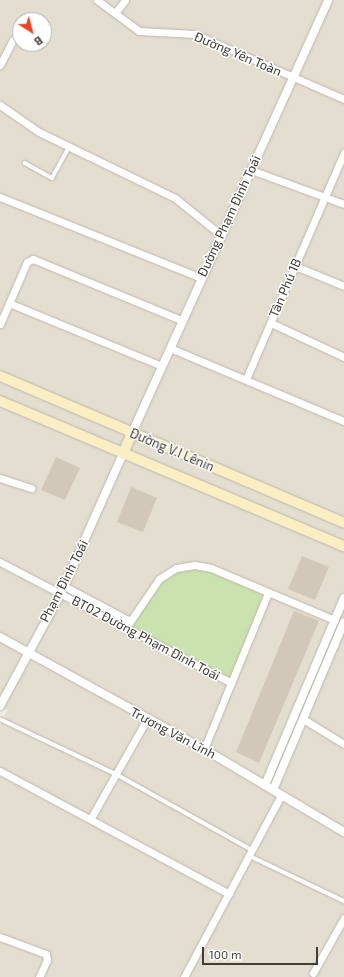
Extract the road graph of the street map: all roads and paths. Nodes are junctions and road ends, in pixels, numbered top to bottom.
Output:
1 (97, 0) edge
2 (125, 0) edge
3 (328, 0) edge
4 (115, 13) junction
5 (12, 42) edge
6 (0, 64) edge
7 (293, 77) junction
8 (344, 99) edge
9 (0, 105) edge
10 (69, 147) junction
11 (344, 152) edge
12 (25, 163) dead end
13 (251, 170) junction
14 (0, 197) edge
15 (324, 197) junction
16 (344, 204) edge
17 (221, 235) junction
18 (295, 266) junction
19 (201, 278) junction
20 (344, 286) edge
21 (9, 303) junction
22 (181, 320) junction
23 (271, 323) junction
24 (0, 324) edge
25 (170, 348) junction
26 (344, 357) edge
27 (162, 366) junction
28 (0, 376) edge
29 (246, 379) junction
30 (0, 401) edge
31 (344, 421) edge
32 (132, 433) junction
33 (123, 454) junction
34 (0, 478) edge
35 (31, 488) dead end
36 (344, 523) edge
37 (344, 546) edge
38 (0, 562) edge
39 (62, 590) junction
40 (268, 593) junction
41 (344, 598) edge
42 (335, 620) junction
43 (130, 621) junction
44 (344, 622) edge
45 (125, 629) junction
46 (0, 638) edge
47 (26, 653) junction
48 (231, 683) junction
49 (0, 706) edge
50 (0, 719) edge
51 (147, 719) junction
52 (303, 719) junction
53 (344, 744) edge
54 (204, 749) junction
55 (0, 771) edge
56 (116, 774) junction
57 (265, 785) junction
58 (273, 790) junction
59 (281, 795) junction
60 (91, 818) junction
61 (344, 832) edge
62 (252, 853) junction
63 (230, 894) junction
64 (344, 901) edge
65 (344, 918) edge
66 (341, 930) edge
67 (0, 937) edge
68 (313, 973) dead end
69 (38, 977) edge
70 (184, 977) edge

1 - 4 street, Đường Yên Toàn
2 - 4 street
3 - 7 street, Đường Phạm Đình Toái
4 - 7 street, Đường Yên Toàn
5 - 6 street
7 - 8 street, Đường Yên Toàn
7 - 13 street, Đường Phạm Đình Toái
9 - 10 street
10 - 12 lane
10 - 17 street
11 - 15 street, Tân Phú 1B
13 - 15 street
13 - 17 street, Đường Phạm Đình Toái
14 - 19 street
15 - 16 street
15 - 18 street, Tân Phú 1B
17 - 19 street, Đường Phạm Đình Toái
18 - 20 street
18 - 23 street, Tân Phú 1B
19 - 22 street, Đường Phạm Đình Toái
21 - 22 street
21 - 24 street
21 - 27 street
22 - 25 street, Đường Phạm Đình Toái
23 - 26 street
23 - 29 street, Tân Phú 1B
25 - 27 street, Đường Phạm Đình Toái
25 - 29 street
27 - 32 street, Đường Phạm Đình Toái
28 - 32 main road, Đường V.I Lênin
29 - 31 street
30 - 33 main road, Đường V.I Lênin
32 - 33 main road
32 - 36 main road, Đường V.I Lênin
33 - 37 main road, Đường V.I Lênin
33 - 39 street, Phạm Đình Toái
34 - 35 street
38 - 39 street
39 - 43 street, BT02 Đường Phạm Đình Toái
39 - 45 street, BT02 Đường Phạm Đình Toái
39 - 47 street, Phạm Đình Toái
40 - 42 street
40 - 43 street
40 - 48 street
41 - 42 street
42 - 57 street
43 - 45 street
44 - 52 street
45 - 48 street, BT02 Đường Phạm Đình Toái
46 - 47 street, Trương Văn Lĩnh
47 - 49 street, Phạm Đình Toái
47 - 51 street, Trương Văn Lĩnh
48 - 54 street
50 - 56 lane
51 - 54 street, Trương Văn Lĩnh
51 - 56 street
52 - 53 street
52 - 58 street
54 - 57 street, Trương Văn Lĩnh
55 - 60 street
56 - 60 street
56 - 62 lane
57 - 58 street, Trương Văn Lĩnh
58 - 59 street, Trương Văn Lĩnh
59 - 61 street, Trương Văn Lĩnh
59 - 62 street
60 - 63 street
62 - 63 street
62 - 64 lane
63 - 70 street
65 - 66 street
66 - 68 street
67 - 69 street

